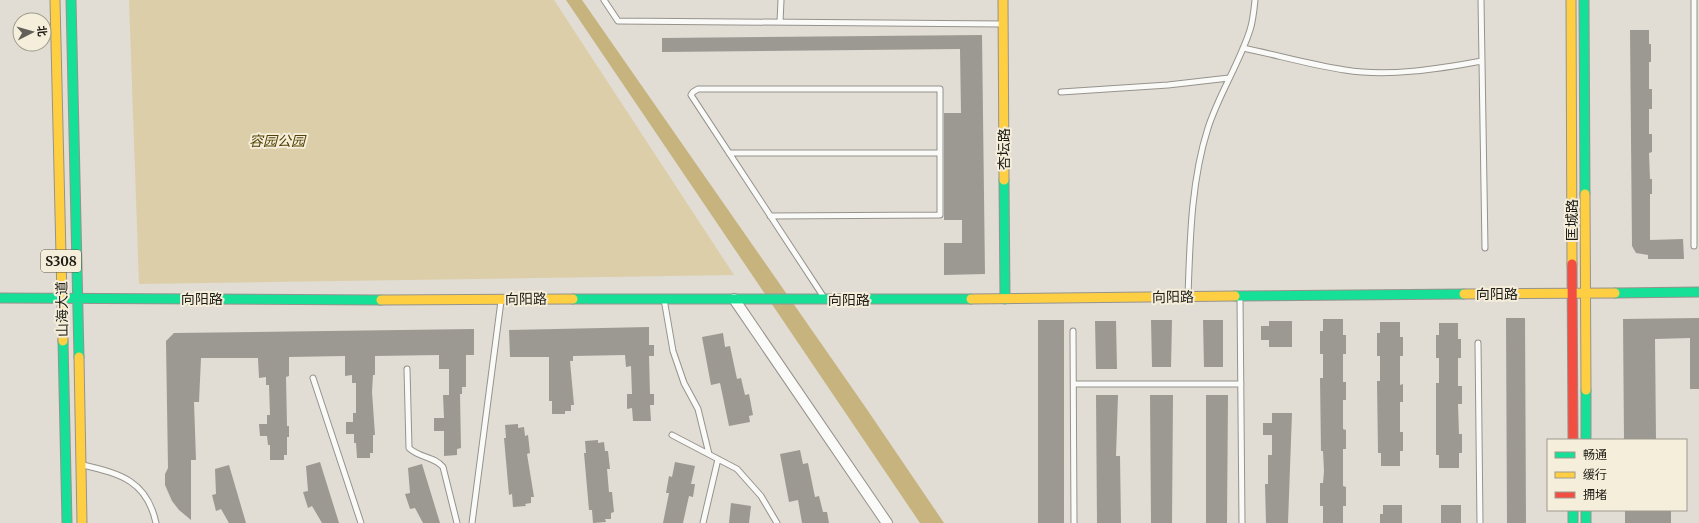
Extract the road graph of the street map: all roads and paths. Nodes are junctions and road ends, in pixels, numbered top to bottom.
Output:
1 (55, 0) edge
2 (71, 0) edge
3 (604, 0) edge
4 (781, 0) edge
5 (1004, 0) edge
6 (1255, 0) edge
7 (1481, 0) edge
8 (1571, 0) edge
9 (1584, 0) edge
10 (1694, 0) edge
11 (780, 22) junction
12 (1004, 24) junction
13 (1243, 48) junction
14 (1482, 61) junction
15 (1229, 78) junction
16 (1061, 92) dead end
17 (729, 153) junction
18 (940, 153) junction
19 (770, 216) junction
20 (1694, 246) dead end
21 (1485, 248) dead end
22 (1699, 292) edge
23 (1572, 293) junction
24 (1585, 293) junction
25 (1240, 296) junction
26 (1188, 297) junction
27 (0, 298) edge
28 (664, 298) junction
29 (62, 299) junction
30 (77, 299) junction
31 (734, 299) junction
32 (1005, 299) junction
33 (501, 300) junction
34 (825, 300) junction
35 (1074, 331) dead end
36 (1478, 343) dead end
37 (407, 369) dead end
38 (313, 378) dead end
39 (1074, 384) junction
40 (1241, 384) junction
41 (672, 435) dead end
42 (1573, 439) edge
43 (1586, 439) edge
44 (710, 454) junction
45 (718, 459) junction
46 (80, 464) junction
47 (1573, 511) edge
48 (1586, 511) edge
49 (67, 523) edge
50 (82, 523) edge
51 (156, 523) edge
52 (361, 523) edge
53 (457, 523) edge
54 (472, 523) edge
55 (703, 523) edge
56 (777, 523) edge
57 (887, 523) edge
58 (1074, 523) edge
59 (1242, 523) edge
60 (1480, 523) edge
61 (1573, 523) edge
62 (1586, 523) edge

1 - 29 street, 山海大道 / S308
2 - 30 street, 山海大道 / S308
3 - 11 lane
4 - 11 lane
5 - 12 street, 杏坛路
6 - 13 lane
7 - 14 lane
8 - 23 street, 匡城路
9 - 24 street, 匡城路
10 - 20 lane
11 - 12 lane
12 - 32 street, 杏坛路
13 - 14 lane
13 - 15 lane
14 - 21 lane
15 - 16 lane
15 - 26 lane
17 - 18 lane
17 - 18 lane
17 - 19 lane
18 - 19 lane
19 - 34 lane
22 - 24 street, 向阳路
23 - 24 street, 向阳路
23 - 25 street, 向阳路
23 - 42 street, 匡城路
24 - 43 street, 匡城路
25 - 26 street, 向阳路
25 - 40 lane
26 - 32 street, 向阳路
27 - 29 street, 向阳路
28 - 31 street, 向阳路
28 - 33 street, 向阳路
28 - 44 lane
29 - 30 street, 向阳路
29 - 49 street, 山海大道 / S308
30 - 33 street, 向阳路
30 - 46 street, 山海大道 / S308
31 - 34 street, 向阳路
31 - 57 street
32 - 34 street, 向阳路
33 - 54 lane
35 - 39 lane
36 - 60 lane
37 - 53 lane
38 - 52 lane
39 - 40 lane
39 - 58 lane
40 - 59 lane
41 - 44 lane
44 - 45 lane
45 - 55 lane
45 - 56 lane
46 - 50 street, 山海大道 / S308
46 - 51 lane
47 - 61 street
48 - 62 street

